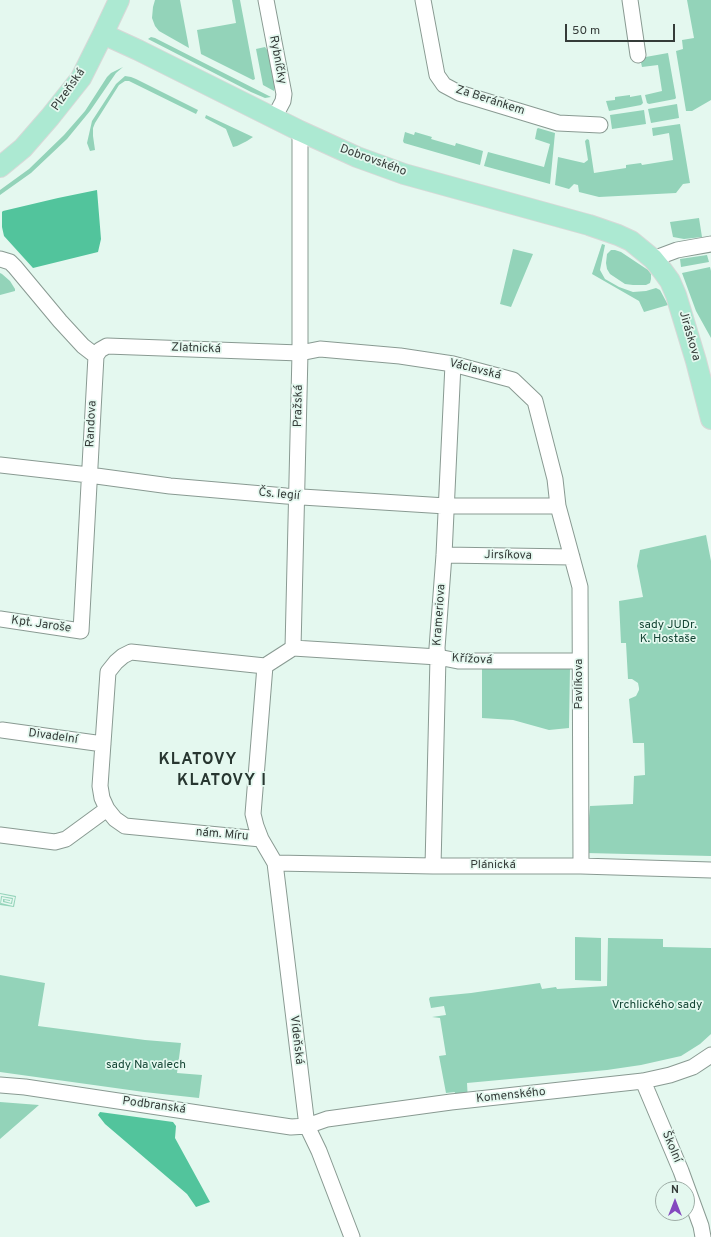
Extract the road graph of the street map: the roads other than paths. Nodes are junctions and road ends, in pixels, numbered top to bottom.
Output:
1 (119, 0) edge
2 (266, 0) edge
3 (423, 0) edge
4 (630, 0) edge
5 (103, 34) junction
6 (638, 55) dead end
7 (274, 118) junction
8 (600, 125) dead end
9 (300, 131) junction
10 (0, 167) edge
11 (711, 244) edge
12 (0, 259) edge
13 (653, 259) junction
14 (300, 353) junction
15 (96, 356) junction
16 (453, 364) junction
17 (711, 419) edge
18 (0, 465) edge
19 (89, 475) junction
20 (297, 497) junction
21 (446, 506) junction
22 (558, 506) junction
23 (444, 555) junction
24 (572, 557) junction
25 (0, 619) edge
26 (81, 631) joint
27 (292, 648) junction
28 (438, 657) junction
29 (580, 660) junction
30 (265, 666) junction
31 (2, 730) dead end
32 (104, 744) junction
33 (107, 809) junction
34 (0, 835) edge
35 (261, 839) junction
36 (275, 863) junction
37 (434, 866) junction
38 (582, 866) junction
39 (711, 870) edge
40 (711, 1055) edge
41 (643, 1081) junction
42 (0, 1085) edge
43 (307, 1126) junction
44 (352, 1237) edge
45 (703, 1237) edge

1 - 5 main road, Plzeňská
2 - 7 street, Rybníčky
3 - 8 street, Za Beránkem
4 - 6 street
5 - 7 main road, Dobrovského
5 - 10 main road, Plzeňská
7 - 9 main road, Dobrovského
9 - 13 main road, Dobrovského
9 - 14 street, Pražská
11 - 13 street
12 - 15 street
13 - 17 main road, Jiráskova
14 - 15 street, Zlatnická
14 - 16 street, Václavská
14 - 20 street, Pražská
15 - 19 street, Randova
16 - 21 street, Krameriova
16 - 22 street, Václavská
18 - 19 street, Čs. legií
19 - 20 street, Čs. legií
19 - 26 street, Randova
20 - 21 street, Čs. legií
20 - 27 street, Pražská
21 - 22 street, Čs. legií
21 - 23 street, Krameriova
22 - 24 street, Pavlíkova
23 - 24 street, Jirsíkova
23 - 28 street, Krameriova
24 - 29 street, Pavlíkova
25 - 26 street, Kpt. Jaroše
27 - 28 street, Křížová
27 - 30 street
28 - 29 street, Křížová
28 - 37 street, Krameriova
29 - 38 street, Pavlíkova
30 - 32 street, nám. Míru
30 - 35 street, nám. Míru
31 - 32 street, Divadelní
32 - 33 street, nám. Míru
33 - 34 street
33 - 35 street, nám. Míru
35 - 36 street, Vídeňská
36 - 37 street, Plánická
36 - 43 street, Vídeňská
37 - 38 street, Plánická
38 - 39 street, Plánická
40 - 41 street, Komenského
41 - 43 street, Komenského
41 - 45 street, Školní
42 - 43 street, Podbranská
43 - 44 street, Vídeňská

